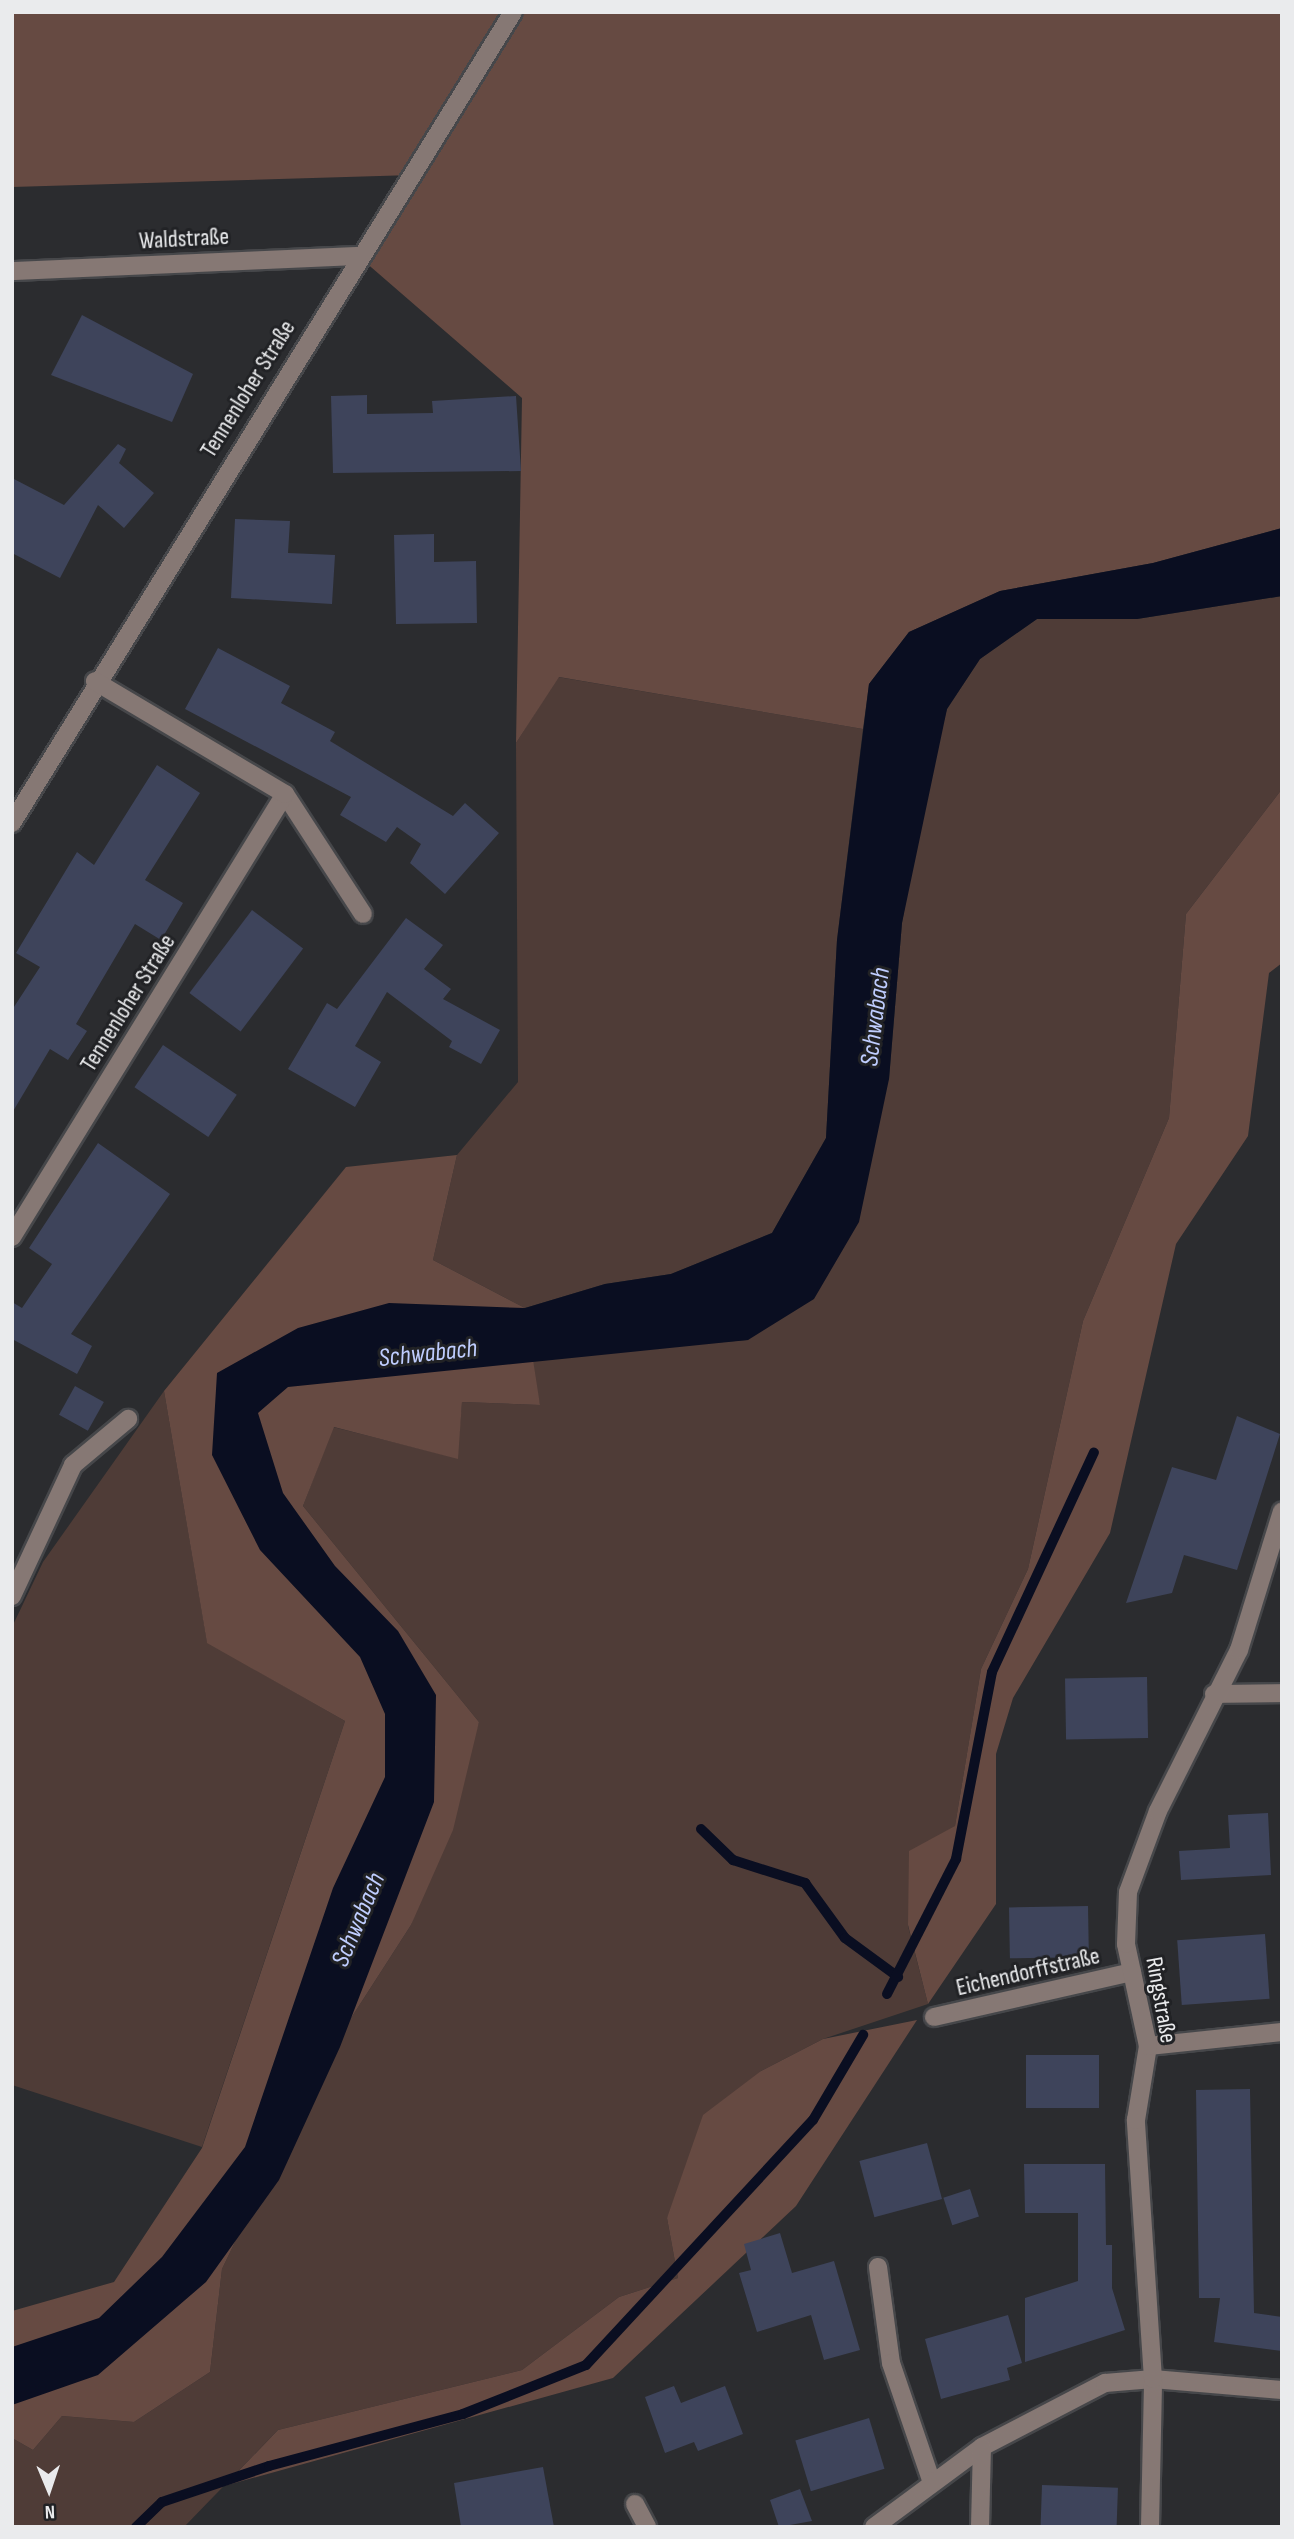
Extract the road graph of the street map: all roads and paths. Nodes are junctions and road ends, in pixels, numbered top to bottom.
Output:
1 (513, 12) edge
2 (359, 256) junction
3 (12, 271) edge
4 (95, 681) junction
5 (285, 794) junction
6 (12, 823) edge
7 (363, 914) dead end
8 (12, 1237) edge
9 (128, 1419) dead end
10 (1282, 1511) edge
11 (12, 1596) edge
12 (1282, 1693) edge
13 (1214, 1694) junction
14 (1132, 1972) junction
15 (934, 2017) dead end
16 (1282, 2032) edge
17 (1148, 2046) junction
18 (878, 2267) dead end
19 (1153, 2379) junction
20 (1282, 2390) edge
21 (982, 2448) junction
22 (931, 2480) junction
23 (635, 2504) dead end
24 (647, 2527) edge
25 (874, 2527) edge
26 (980, 2527) edge
27 (1150, 2527) edge

1 - 2 street, Tennenloher Straße
2 - 3 street, Waldstraße
2 - 4 street, Tennenloher Straße
4 - 5 street
4 - 6 street, Tennenloher Straße
5 - 7 street
5 - 8 street, Tennenloher Straße
9 - 11 street
10 - 13 street, Ringstraße
12 - 13 street
13 - 14 street, Ringstraße
14 - 15 street, Eichendorffstraße
14 - 17 street, Ringstraße
16 - 17 street
17 - 19 street, Ringstraße
18 - 22 street
19 - 20 street
19 - 21 street
19 - 27 street, Ringstraße
21 - 22 street
21 - 26 street
22 - 25 street
23 - 24 street

